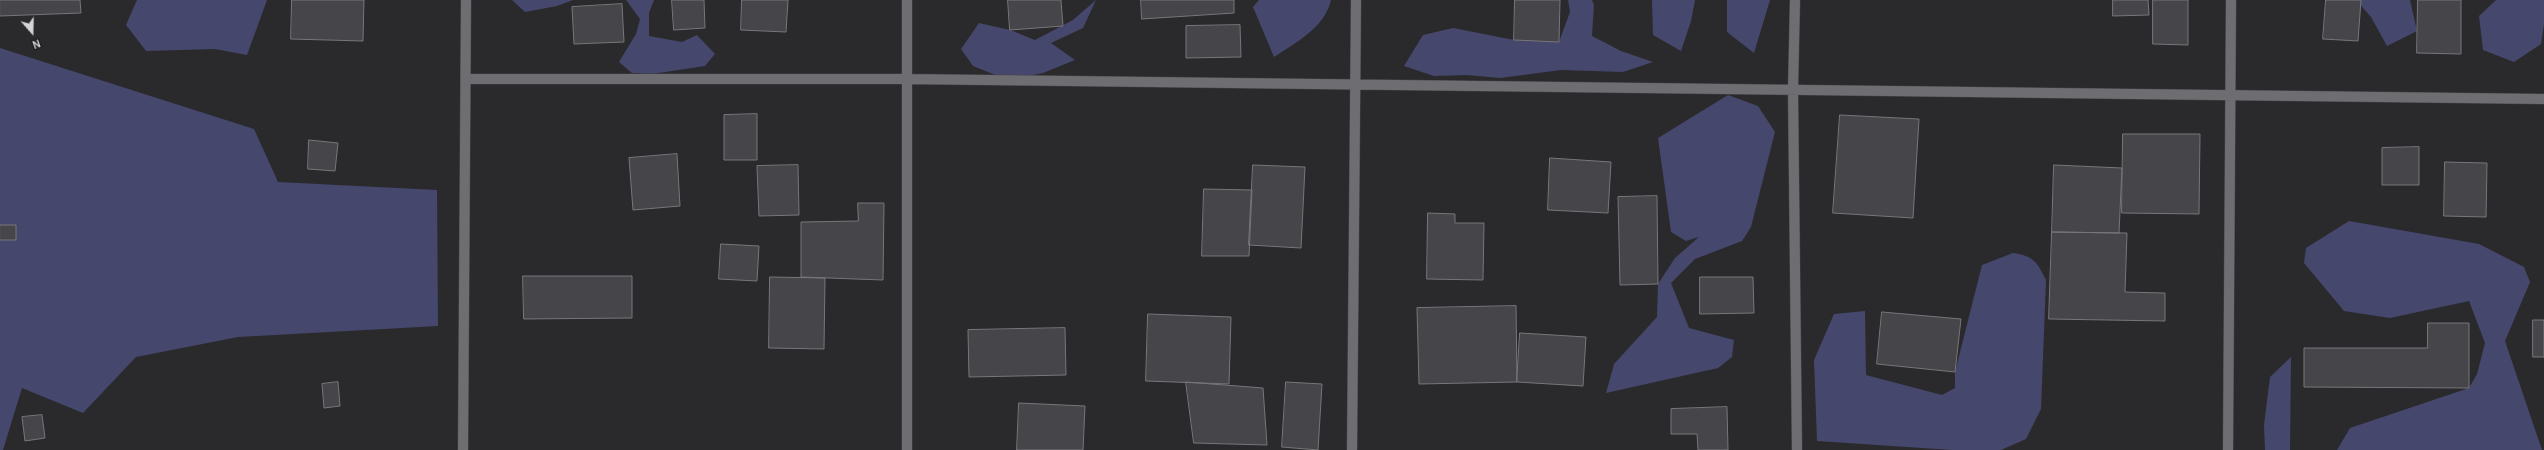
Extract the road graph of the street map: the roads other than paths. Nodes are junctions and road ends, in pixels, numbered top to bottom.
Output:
1 (466, 0) edge
2 (907, 0) edge
3 (1356, 0) edge
4 (1795, 0) edge
5 (2231, 0) edge
6 (467, 79) junction
7 (906, 79) junction
8 (1355, 83) junction
9 (1793, 90) junction
10 (2229, 96) junction
11 (2544, 99) edge
12 (463, 450) edge
13 (907, 450) edge
14 (1352, 450) edge
15 (1797, 450) edge
16 (2228, 450) edge

1 - 6 street
2 - 7 street
3 - 8 street
4 - 9 street
5 - 10 street
6 - 7 street
6 - 12 street
7 - 8 street
7 - 13 street
8 - 9 street
8 - 14 street
9 - 10 street
9 - 15 street
10 - 11 street
10 - 16 street

